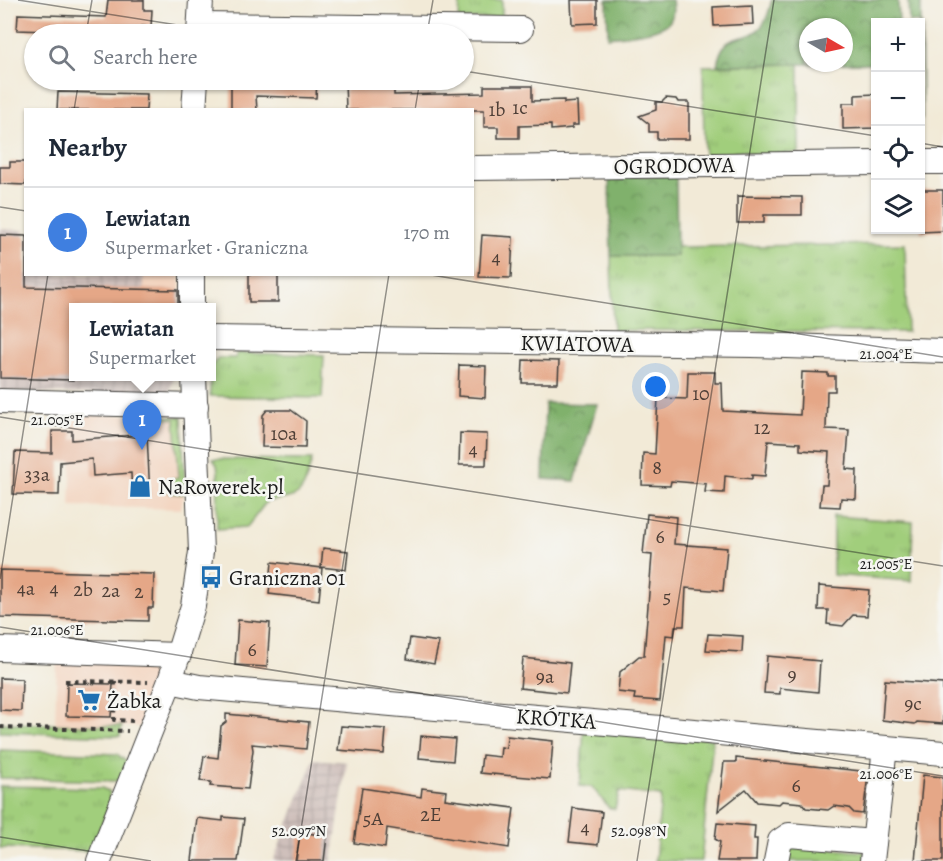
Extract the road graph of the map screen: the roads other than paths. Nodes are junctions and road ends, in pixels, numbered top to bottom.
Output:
1 (201, 0) edge
2 (199, 24) edge
3 (474, 29) edge
4 (521, 29) dead end
5 (195, 90) edge
6 (194, 108) edge
7 (925, 162) edge
8 (943, 162) edge
9 (871, 163) edge
10 (474, 168) edge
11 (192, 276) edge
12 (192, 303) edge
13 (216, 338) edge
14 (943, 351) edge
15 (194, 381) edge
16 (0, 402) edge
17 (196, 406) junction
18 (0, 649) edge
19 (178, 655) junction
20 (164, 682) junction
21 (885, 748) junction
22 (943, 753) edge
23 (873, 852) edge
24 (99, 861) edge
25 (776, 861) edge

1 - 2 street
3 - 4 street
5 - 6 street
7 - 8 street
9 - 10 street, OGRODOWA
11 - 12 street
13 - 14 street, KWIATOWA
15 - 17 street
16 - 17 street
17 - 19 street
18 - 19 street
19 - 20 street
20 - 21 street, KRÓTKA
20 - 24 street
21 - 22 street, KRÓTKA
21 - 23 street
23 - 25 street

